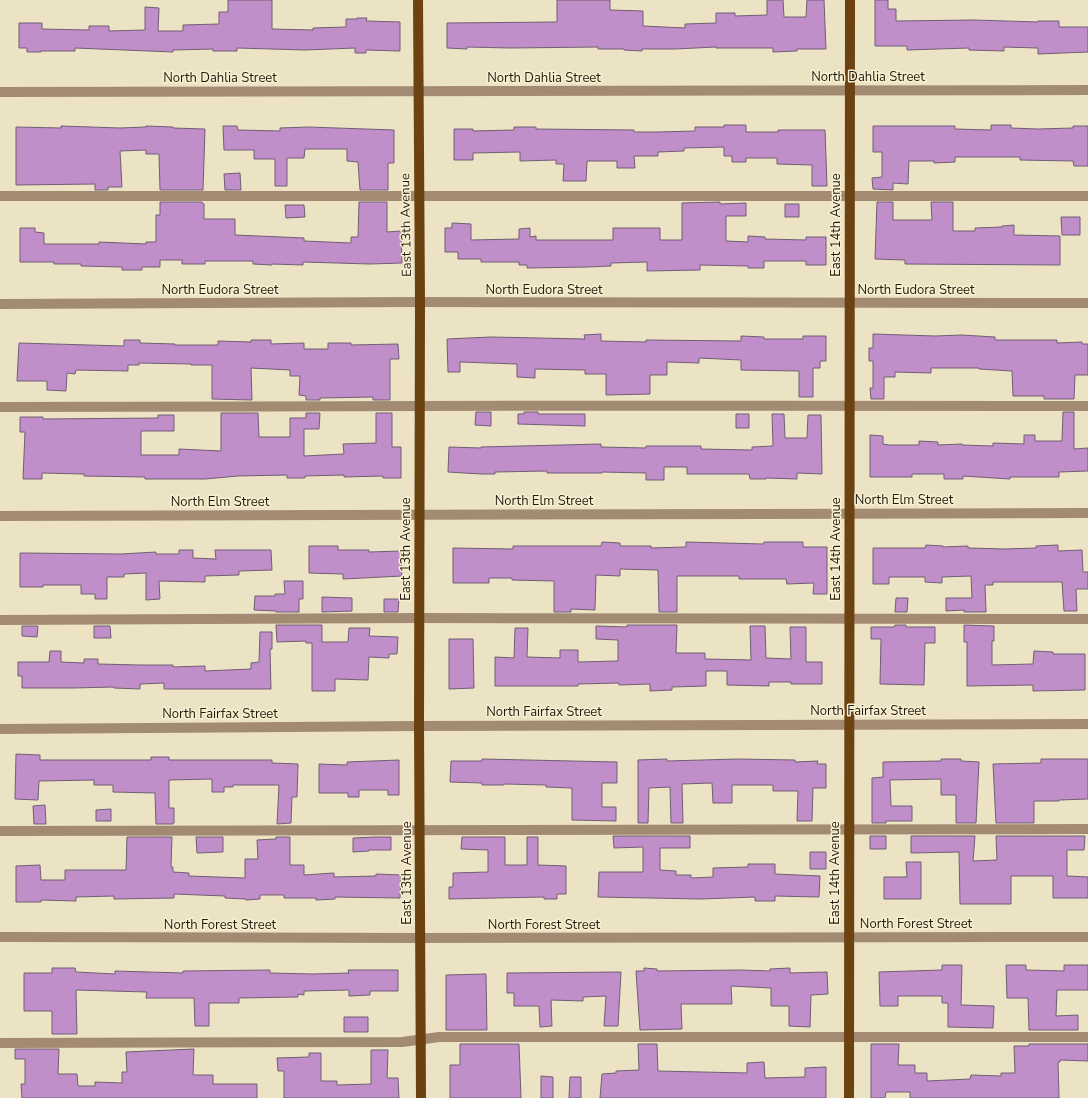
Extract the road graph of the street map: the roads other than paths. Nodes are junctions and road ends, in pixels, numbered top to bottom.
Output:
1 (418, 0) edge
2 (850, 0) edge
3 (849, 90) junction
4 (1088, 90) edge
5 (418, 91) junction
6 (0, 92) edge
7 (419, 195) junction
8 (0, 196) edge
9 (849, 196) junction
10 (1088, 196) edge
11 (420, 302) junction
12 (1088, 303) edge
13 (0, 304) edge
14 (850, 304) junction
15 (849, 405) junction
16 (1088, 406) edge
17 (0, 408) edge
18 (420, 408) junction
19 (849, 513) junction
20 (1088, 513) edge
21 (419, 515) junction
22 (0, 516) edge
23 (419, 618) junction
24 (849, 619) junction
25 (1088, 619) edge
26 (0, 620) edge
27 (849, 724) junction
28 (1088, 724) edge
29 (419, 726) junction
30 (0, 729) edge
31 (849, 829) junction
32 (1088, 829) edge
33 (420, 830) junction
34 (0, 831) edge
35 (848, 936) junction
36 (0, 937) edge
37 (1088, 937) edge
38 (421, 938) junction
39 (848, 1036) junction
40 (1088, 1037) edge
41 (421, 1040) junction
42 (0, 1043) edge
43 (421, 1098) edge
44 (849, 1098) edge

1 - 5 main road, East 13th Avenue
2 - 3 main road, East 14th Avenue
3 - 4 street, North Dahlia Street
3 - 5 street, North Dahlia Street
3 - 9 main road, East 14th Avenue
5 - 6 street, North Dahlia Street
5 - 7 main road, East 13th Avenue
7 - 8 street
7 - 9 street
7 - 11 main road, East 13th Avenue
9 - 10 street
9 - 14 main road, East 14th Avenue
11 - 13 street, North Eudora Street
11 - 14 street, North Eudora Street
11 - 18 main road, East 13th Avenue
12 - 14 street, North Eudora Street
14 - 15 main road, East 14th Avenue
15 - 16 street
15 - 18 street
15 - 19 main road, East 14th Avenue
17 - 18 street
18 - 21 main road, East 13th Avenue
19 - 20 street, North Elm Street
19 - 21 street, North Elm Street
19 - 24 main road, East 14th Avenue
21 - 22 street, North Elm Street
21 - 23 main road, East 13th Avenue
23 - 24 street
23 - 26 street
23 - 29 main road, East 13th Avenue
24 - 25 street
24 - 27 main road, East 14th Avenue
27 - 28 street, North Fairfax Street
27 - 29 street, North Fairfax Street
27 - 31 main road, East 14th Avenue
29 - 30 street, North Fairfax Street
29 - 33 main road, East 13th Avenue
31 - 32 street
31 - 33 street
31 - 35 main road, East 14th Avenue
33 - 34 street
33 - 38 main road, East 13th Avenue
35 - 37 street, North Forest Street
35 - 38 street, North Forest Street
35 - 39 main road, East 14th Avenue
36 - 38 street, North Forest Street
38 - 41 main road, East 13th Avenue
39 - 40 street
39 - 41 street
39 - 44 main road, East 14th Avenue
41 - 42 street
41 - 43 main road, East 13th Avenue

